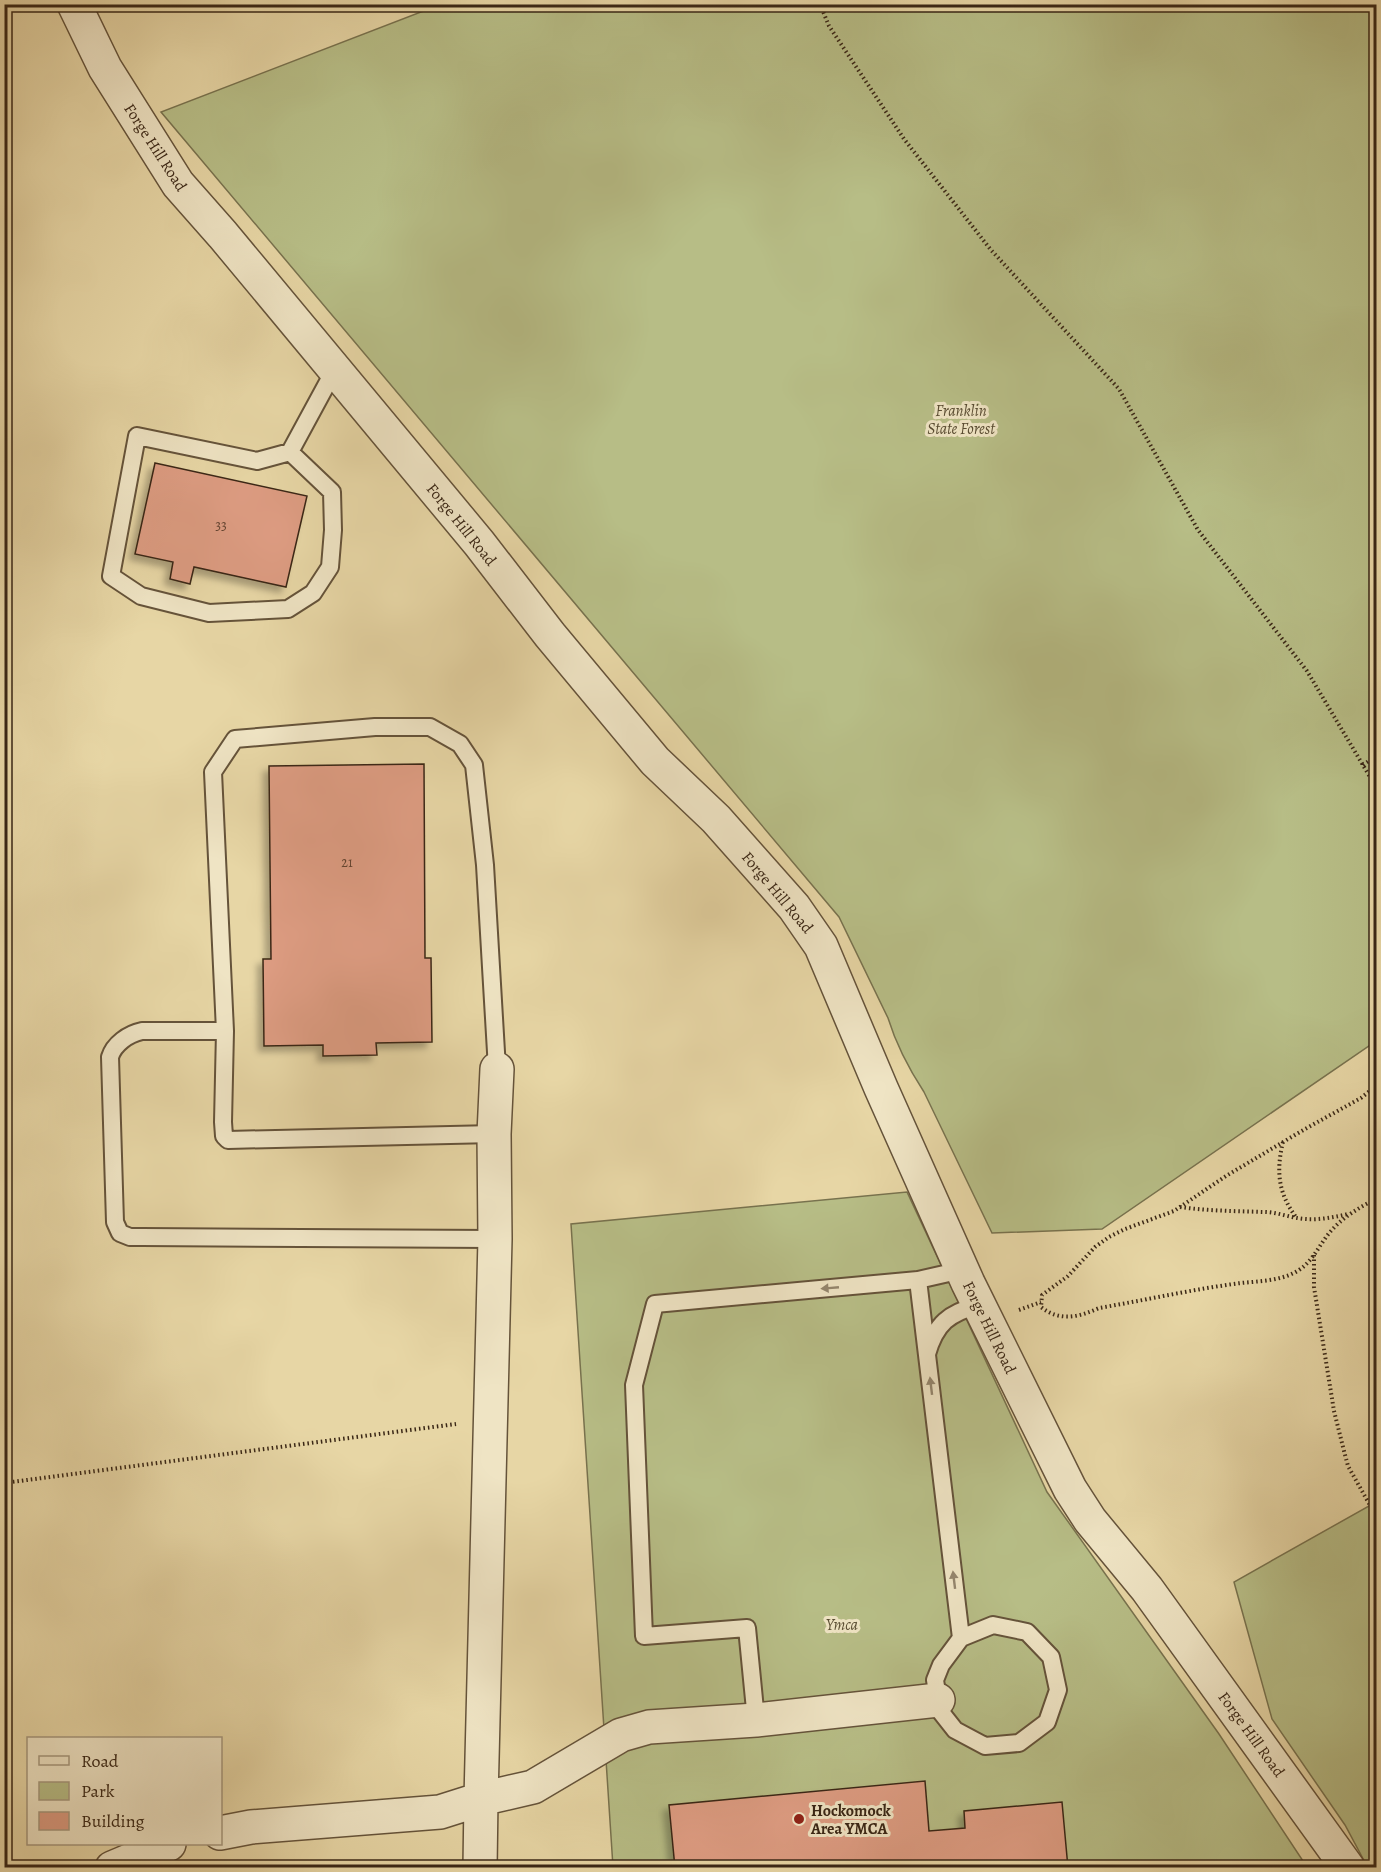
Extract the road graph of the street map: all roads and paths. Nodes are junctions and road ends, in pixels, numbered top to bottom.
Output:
1 (74, 4) edge
2 (820, 4) edge
3 (334, 369) junction
4 (290, 452) junction
5 (1377, 756) edge
6 (1363, 765) junction
7 (1377, 787) edge
8 (225, 1031) junction
9 (497, 1069) joint
10 (1377, 1086) edge
11 (494, 1134) junction
12 (1283, 1142) junction
13 (1377, 1199) edge
14 (1179, 1207) junction
15 (1351, 1214) junction
16 (1297, 1218) junction
17 (495, 1239) junction
18 (1314, 1255) junction
19 (963, 1270) junction
20 (918, 1280) junction
21 (979, 1305) junction
22 (927, 1355) junction
23 (490, 1420) junction
24 (4, 1483) edge
25 (1377, 1516) edge
26 (961, 1638) junction
27 (938, 1700) junction
28 (756, 1719) junction
29 (481, 1799) junction
30 (222, 1833) edge
31 (167, 1845) edge
32 (112, 1868) edge
33 (480, 1868) edge
34 (1348, 1868) edge

1 - 3 street, Forge Hill Road
2 - 6 path
3 - 4 lane
3 - 19 street, Forge Hill Road
4 - 4 lane
5 - 6 path
6 - 7 path
8 - 9 lane
8 - 11 lane
8 - 17 lane
9 - 11 street
10 - 12 path
11 - 17 street
12 - 14 path
12 - 16 path
13 - 15 path
14 - 16 path
14 - 18 path
15 - 16 path
15 - 18 path
17 - 23 street
18 - 25 path
19 - 20 lane
19 - 21 street, Forge Hill Road
20 - 22 lane
20 -> 28 lane
21 - 22 lane
21 - 34 street, Forge Hill Road
26 -> 22 lane
23 - 24 path
23 - 29 street
26 - 27 lane
26 - 27 lane
27 - 28 street
28 - 29 street
29 - 30 street
29 - 33 street
31 - 32 street

